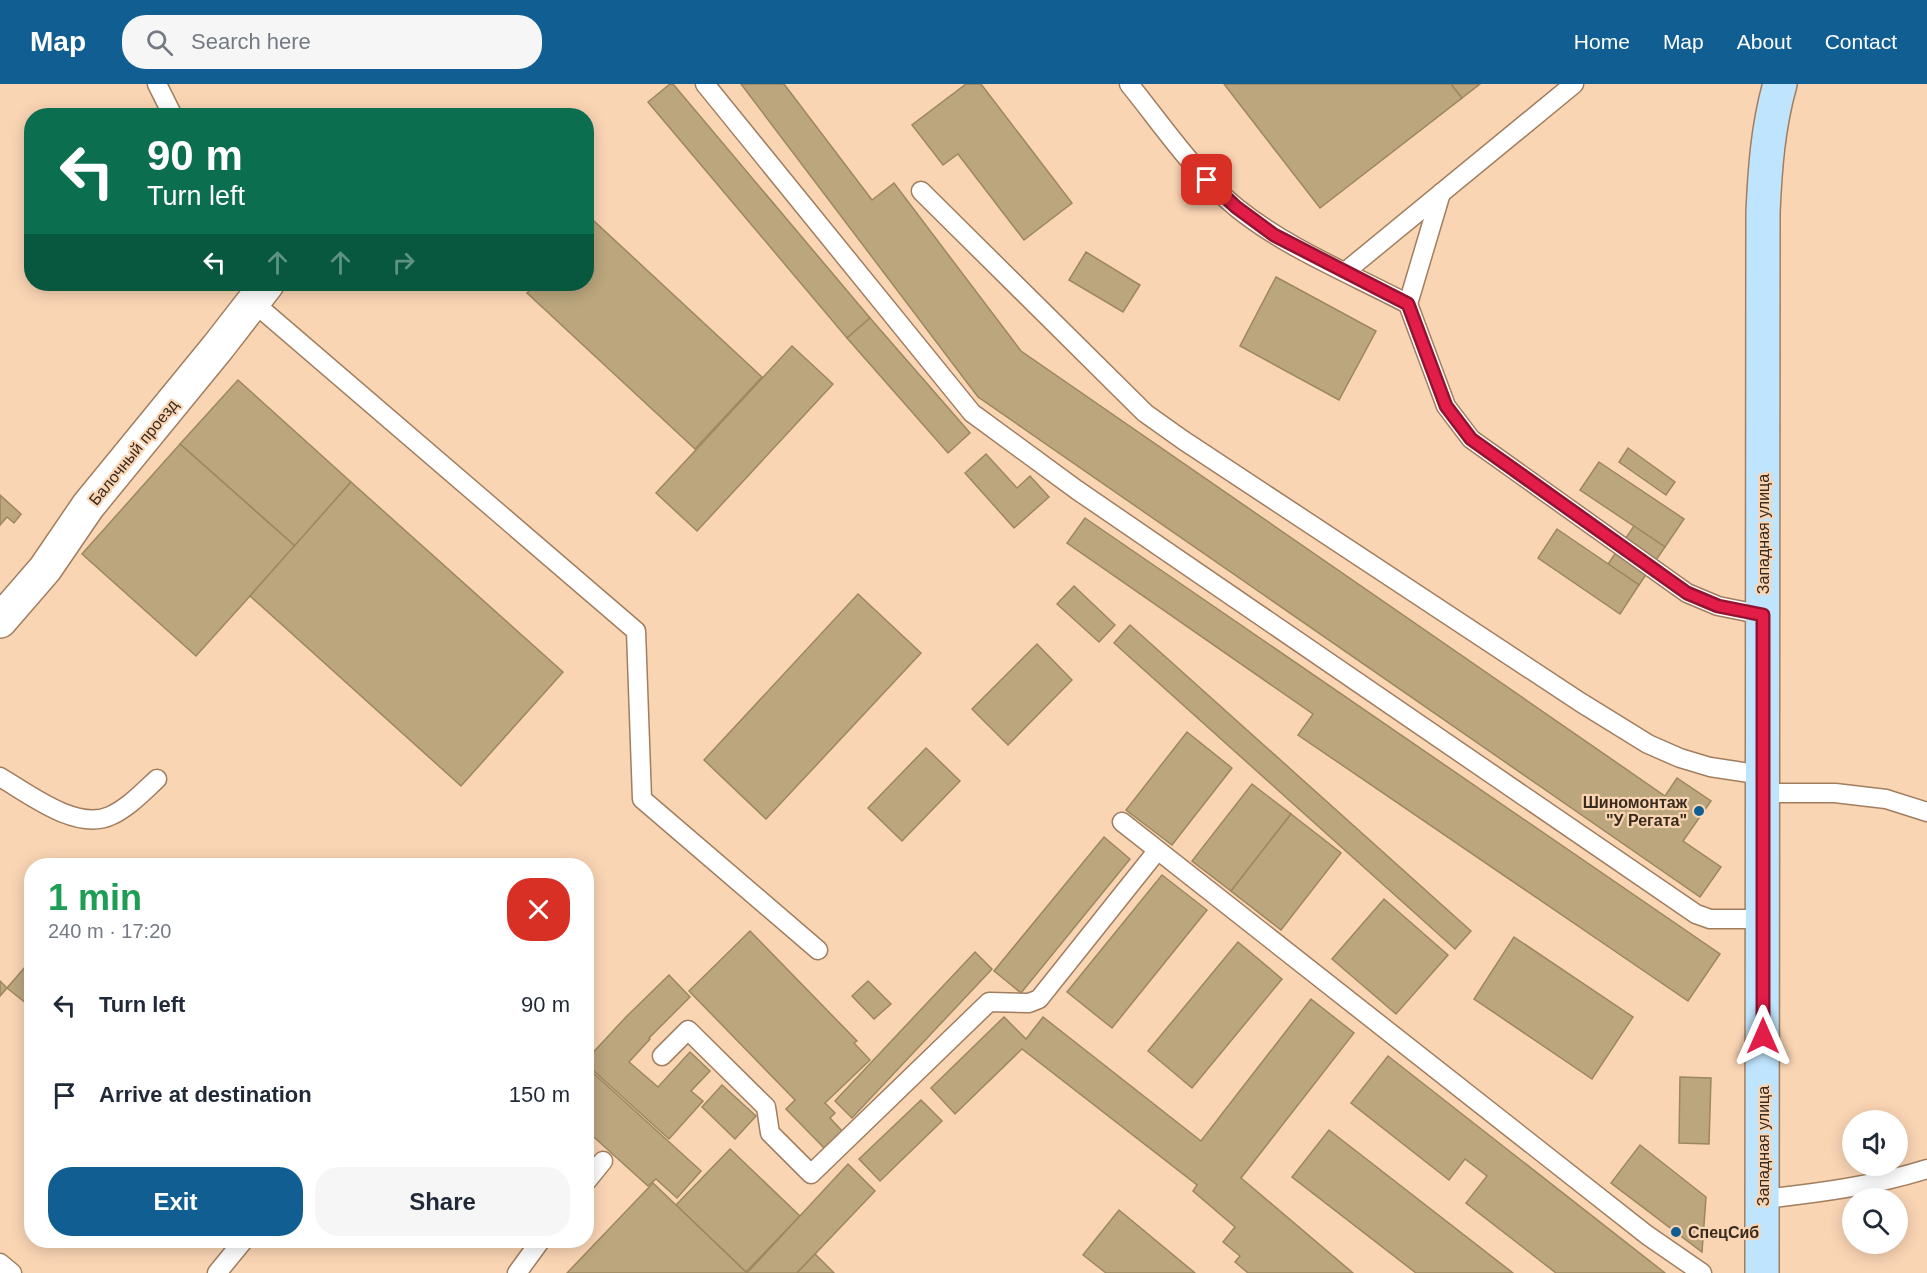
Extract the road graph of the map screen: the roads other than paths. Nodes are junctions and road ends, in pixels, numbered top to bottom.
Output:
1 (158, 84) edge
2 (705, 84) edge
3 (1129, 84) edge
4 (1574, 84) edge
5 (1780, 84) edge
6 (169, 108) edge
7 (921, 191) dead end
8 (1441, 193) junction
9 (1345, 272) junction
10 (260, 293) edge
11 (1408, 304) junction
12 (1763, 615) junction
13 (0, 621) edge
14 (0, 777) edge
15 (158, 779) dead end
16 (1762, 784) junction
17 (1926, 810) edge
18 (1122, 822) dead end
19 (1157, 851) junction
20 (1763, 919) junction
21 (818, 950) dead end
22 (662, 1056) dead end
23 (603, 1161) dead end
24 (1927, 1170) edge
25 (594, 1172) edge
26 (1763, 1199) junction
27 (237, 1248) edge
28 (535, 1248) edge
29 (0, 1263) edge
30 (12, 1273) edge
31 (217, 1273) edge
32 (517, 1273) edge
33 (1702, 1273) edge
34 (1762, 1273) edge

1 - 6 lane
2 - 20 lane
3 - 9 lane
4 - 8 lane
5 - 12 street, Западная улица
7 - 16 lane
8 - 9 lane
8 - 11 lane
9 - 11 lane
10 - 13 street, Балочный проезд
10 - 21 lane
11 - 12 lane
12 - 16 street, Западная улица
14 - 15 lane
16 - 17 lane
16 - 20 street, Западная улица
18 - 19 lane
19 - 22 lane
19 - 33 lane
20 - 26 street, Западная улица
23 - 25 lane
24 - 26 lane
26 - 34 street, Западная улица
27 - 31 lane
28 - 32 lane
29 - 30 lane

